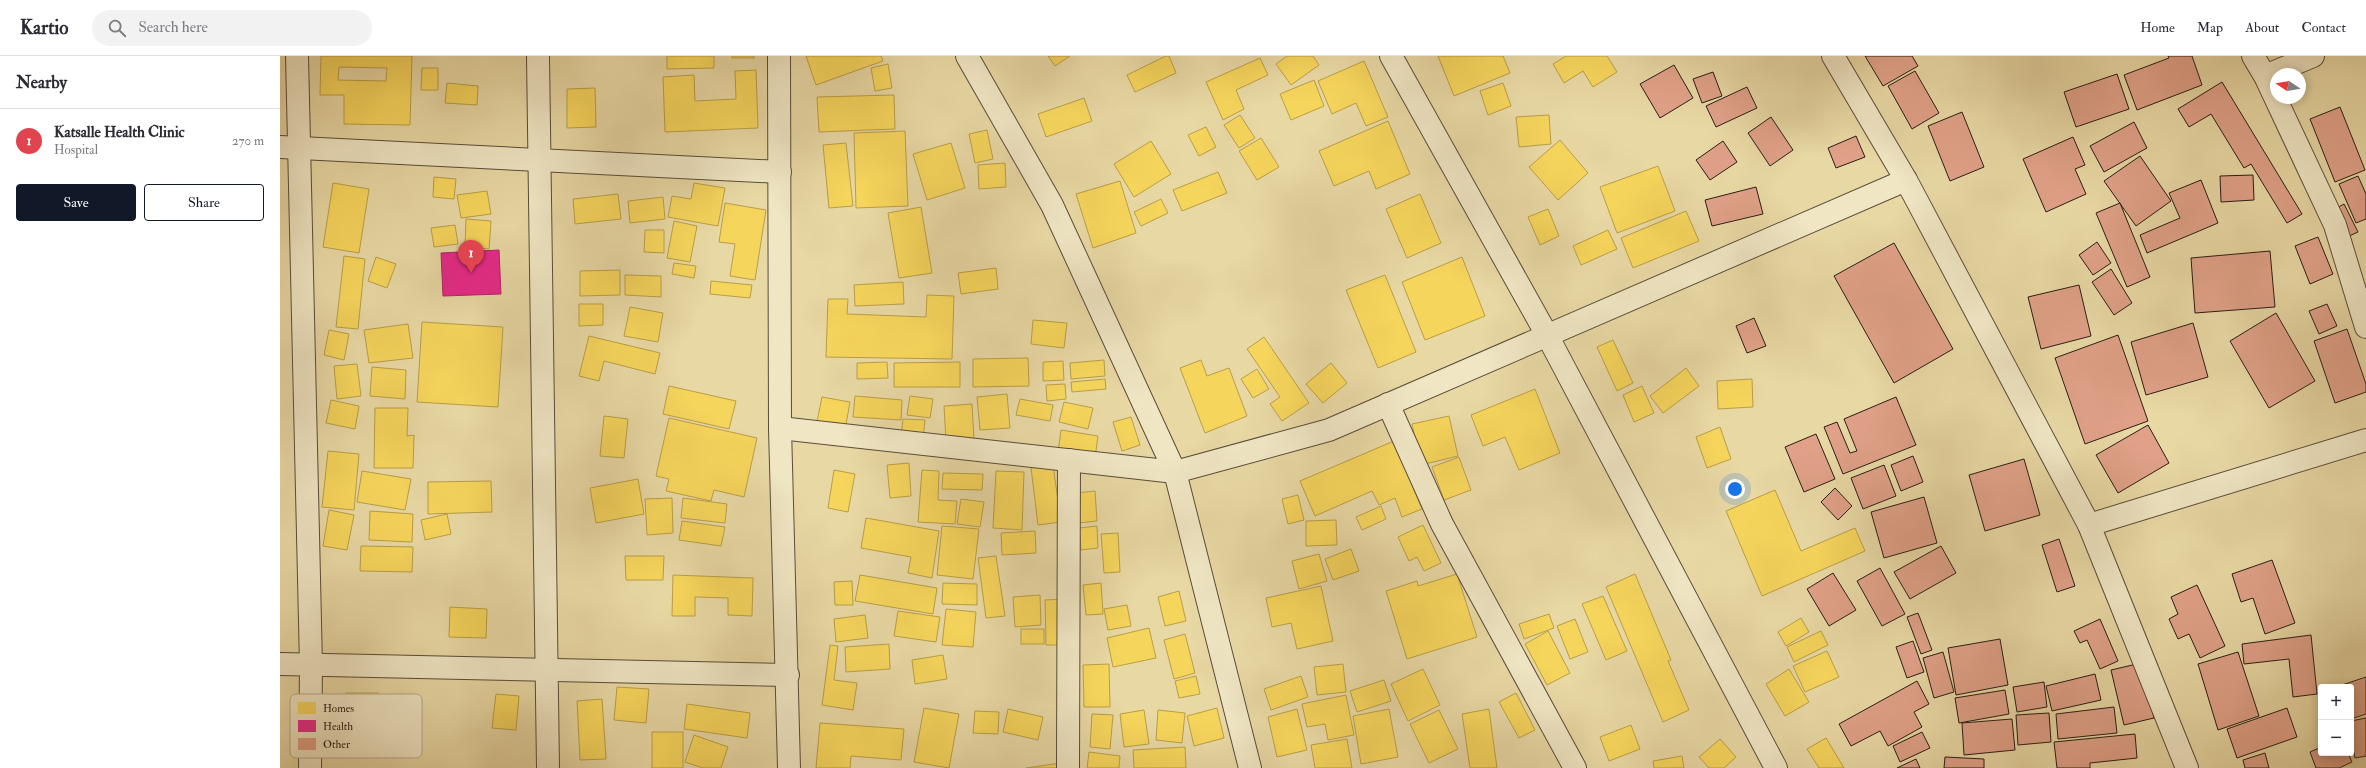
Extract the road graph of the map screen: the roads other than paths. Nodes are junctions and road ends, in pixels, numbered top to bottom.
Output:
1 (297, 56) edge
2 (538, 56) edge
3 (779, 56) edge
4 (967, 56) edge
5 (1390, 56) edge
6 (1833, 56) edge
7 (2253, 56) edge
8 (2313, 56) edge
9 (2265, 76) junction
10 (289, 148) edge
11 (540, 161) junction
12 (780, 172) junction
13 (1906, 180) junction
14 (2366, 327) edge
15 (1548, 335) junction
16 (1388, 404) junction
17 (780, 428) junction
18 (2366, 440) edge
19 (1069, 460) junction
20 (1175, 472) junction
21 (2089, 525) junction
22 (280, 664) edge
23 (311, 666) junction
24 (547, 671) junction
25 (788, 675) junction
26 (311, 694) edge
27 (310, 758) edge
28 (310, 768) edge
29 (548, 768) edge
30 (789, 768) edge
31 (1068, 768) edge
32 (1250, 768) edge
33 (1574, 768) edge
34 (1776, 768) edge
35 (2187, 768) edge

1 - 10 street
2 - 11 street
3 - 12 street
4 - 20 street
5 - 15 street
6 - 13 street
7 - 9 street
8 - 9 street
9 - 14 street
10 - 11 street
10 - 23 street
11 - 12 street
11 - 24 street
12 - 17 street
13 - 15 street
13 - 21 street
15 - 16 street
15 - 34 street
16 - 20 street
16 - 33 street
17 - 19 street
17 - 25 street
18 - 21 street
19 - 20 street
19 - 31 street
20 - 32 street
21 - 35 street
22 - 23 street
23 - 24 street
23 - 26 street
24 - 25 street
24 - 29 street
25 - 30 street
27 - 28 street

